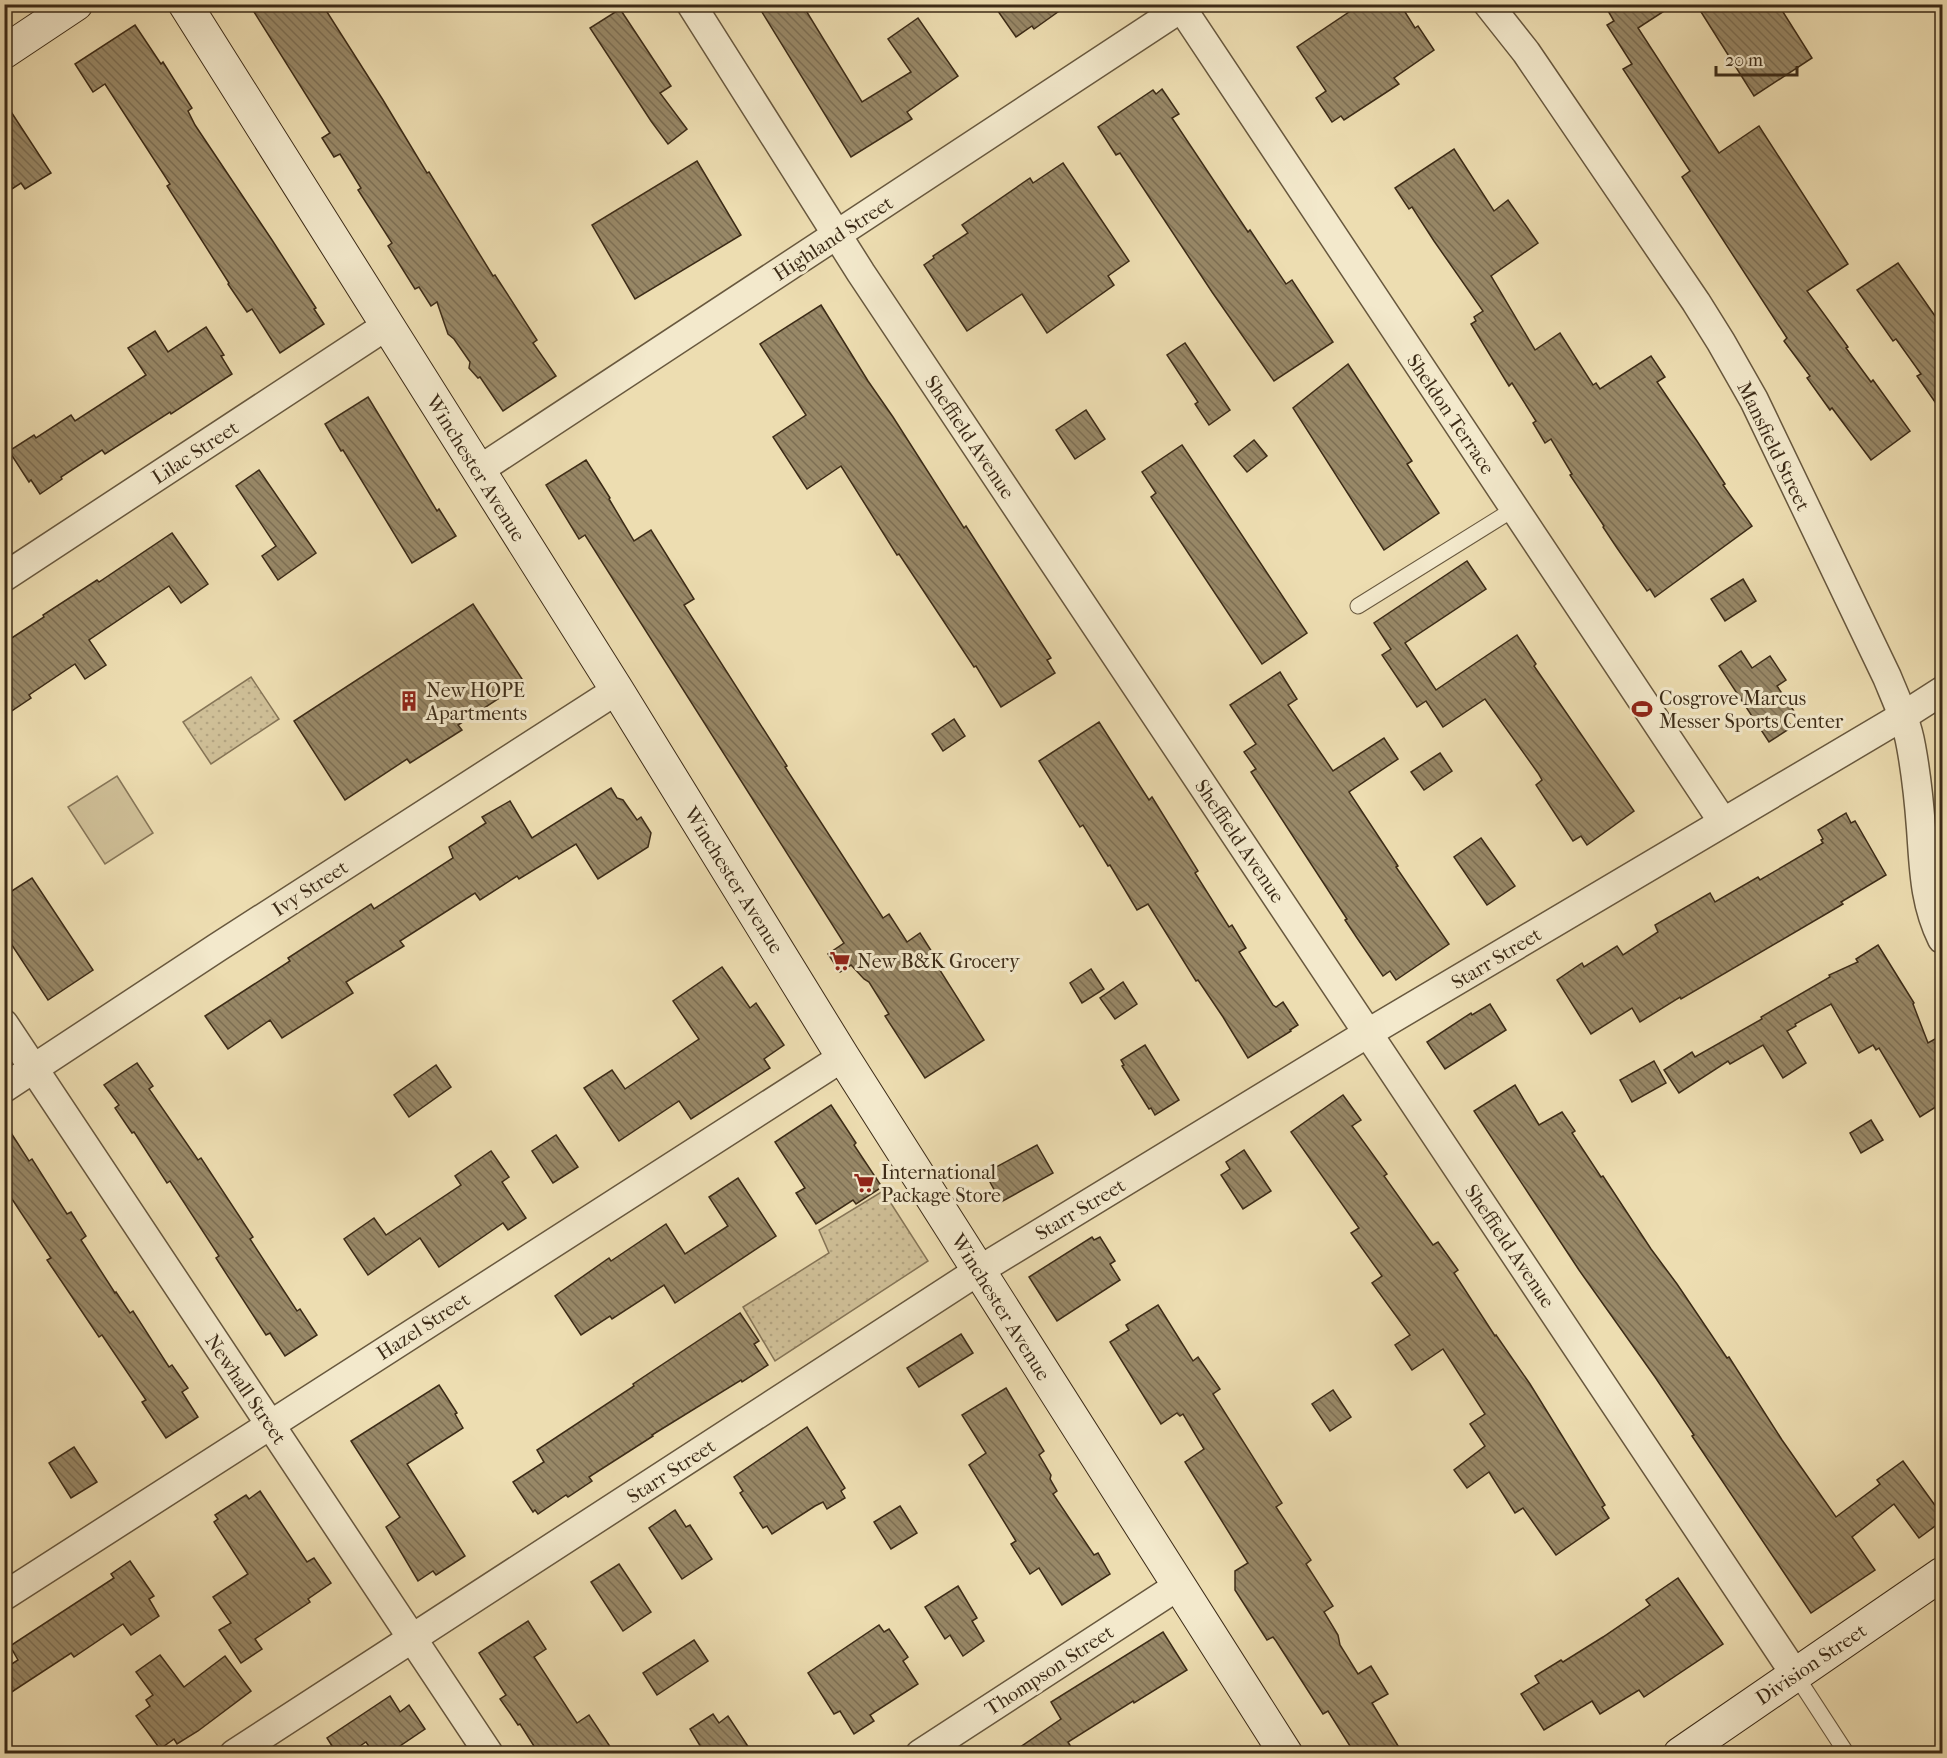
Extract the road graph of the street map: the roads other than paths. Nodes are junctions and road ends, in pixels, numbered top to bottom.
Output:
1 (76, 4) edge
2 (185, 4) edge
3 (691, 4) edge
4 (1488, 4) edge
5 (1182, 6) edge
6 (4, 52) edge
7 (836, 236) junction
8 (386, 326) junction
9 (478, 471) junction
10 (1514, 509) junction
11 (4, 577) edge
12 (1358, 606) dead end
13 (617, 690) junction
14 (1942, 691) edge
15 (1903, 716) junction
16 (1723, 822) junction
17 (1942, 939) edge
18 (4, 1024) edge
19 (1368, 1033) junction
20 (843, 1057) junction
21 (34, 1069) junction
22 (4, 1088) edge
23 (978, 1271) junction
24 (269, 1425) junction
25 (1942, 1574) edge
26 (1178, 1586) junction
27 (4, 1596) edge
28 (414, 1637) junction
29 (1795, 1674) junction
30 (234, 1754) edge
31 (489, 1754) edge
32 (920, 1754) edge
33 (1286, 1754) edge
34 (1680, 1754) edge
35 (1847, 1754) edge

1 - 6 street
2 - 8 street, Winchester Avenue
3 - 7 street, Sheffield Avenue
4 - 15 street, Mansfield Street
5 - 7 street, Highland Street
5 - 10 street, Sheldon Terrace
7 - 9 street, Highland Street
7 - 19 street, Sheffield Avenue
8 - 9 street, Winchester Avenue
8 - 11 street, Lilac Street
9 - 13 street, Winchester Avenue
10 - 12 lane
10 - 16 street, Sheldon Terrace
13 - 20 street, Winchester Avenue
13 - 21 street, Ivy Street
14 - 15 street, Starr Street
15 - 16 street, Starr Street
15 - 17 street, Mansfield Street
16 - 19 street, Starr Street
18 - 21 street, Newhall Street
19 - 23 street, Starr Street
19 - 29 street, Sheffield Avenue
20 - 23 street, Winchester Avenue
20 - 24 street, Hazel Street
21 - 22 street, Ivy Street
21 - 24 street, Newhall Street
23 - 26 street, Winchester Avenue
23 - 28 street, Starr Street
24 - 27 street, Hazel Street
24 - 28 street, Newhall Street
25 - 29 street, Division Street
26 - 32 street, Thompson Street
26 - 33 street, Winchester Avenue
28 - 30 street, Starr Street
28 - 31 street, Newhall Street
29 - 34 street, Division Street
29 - 35 lane

